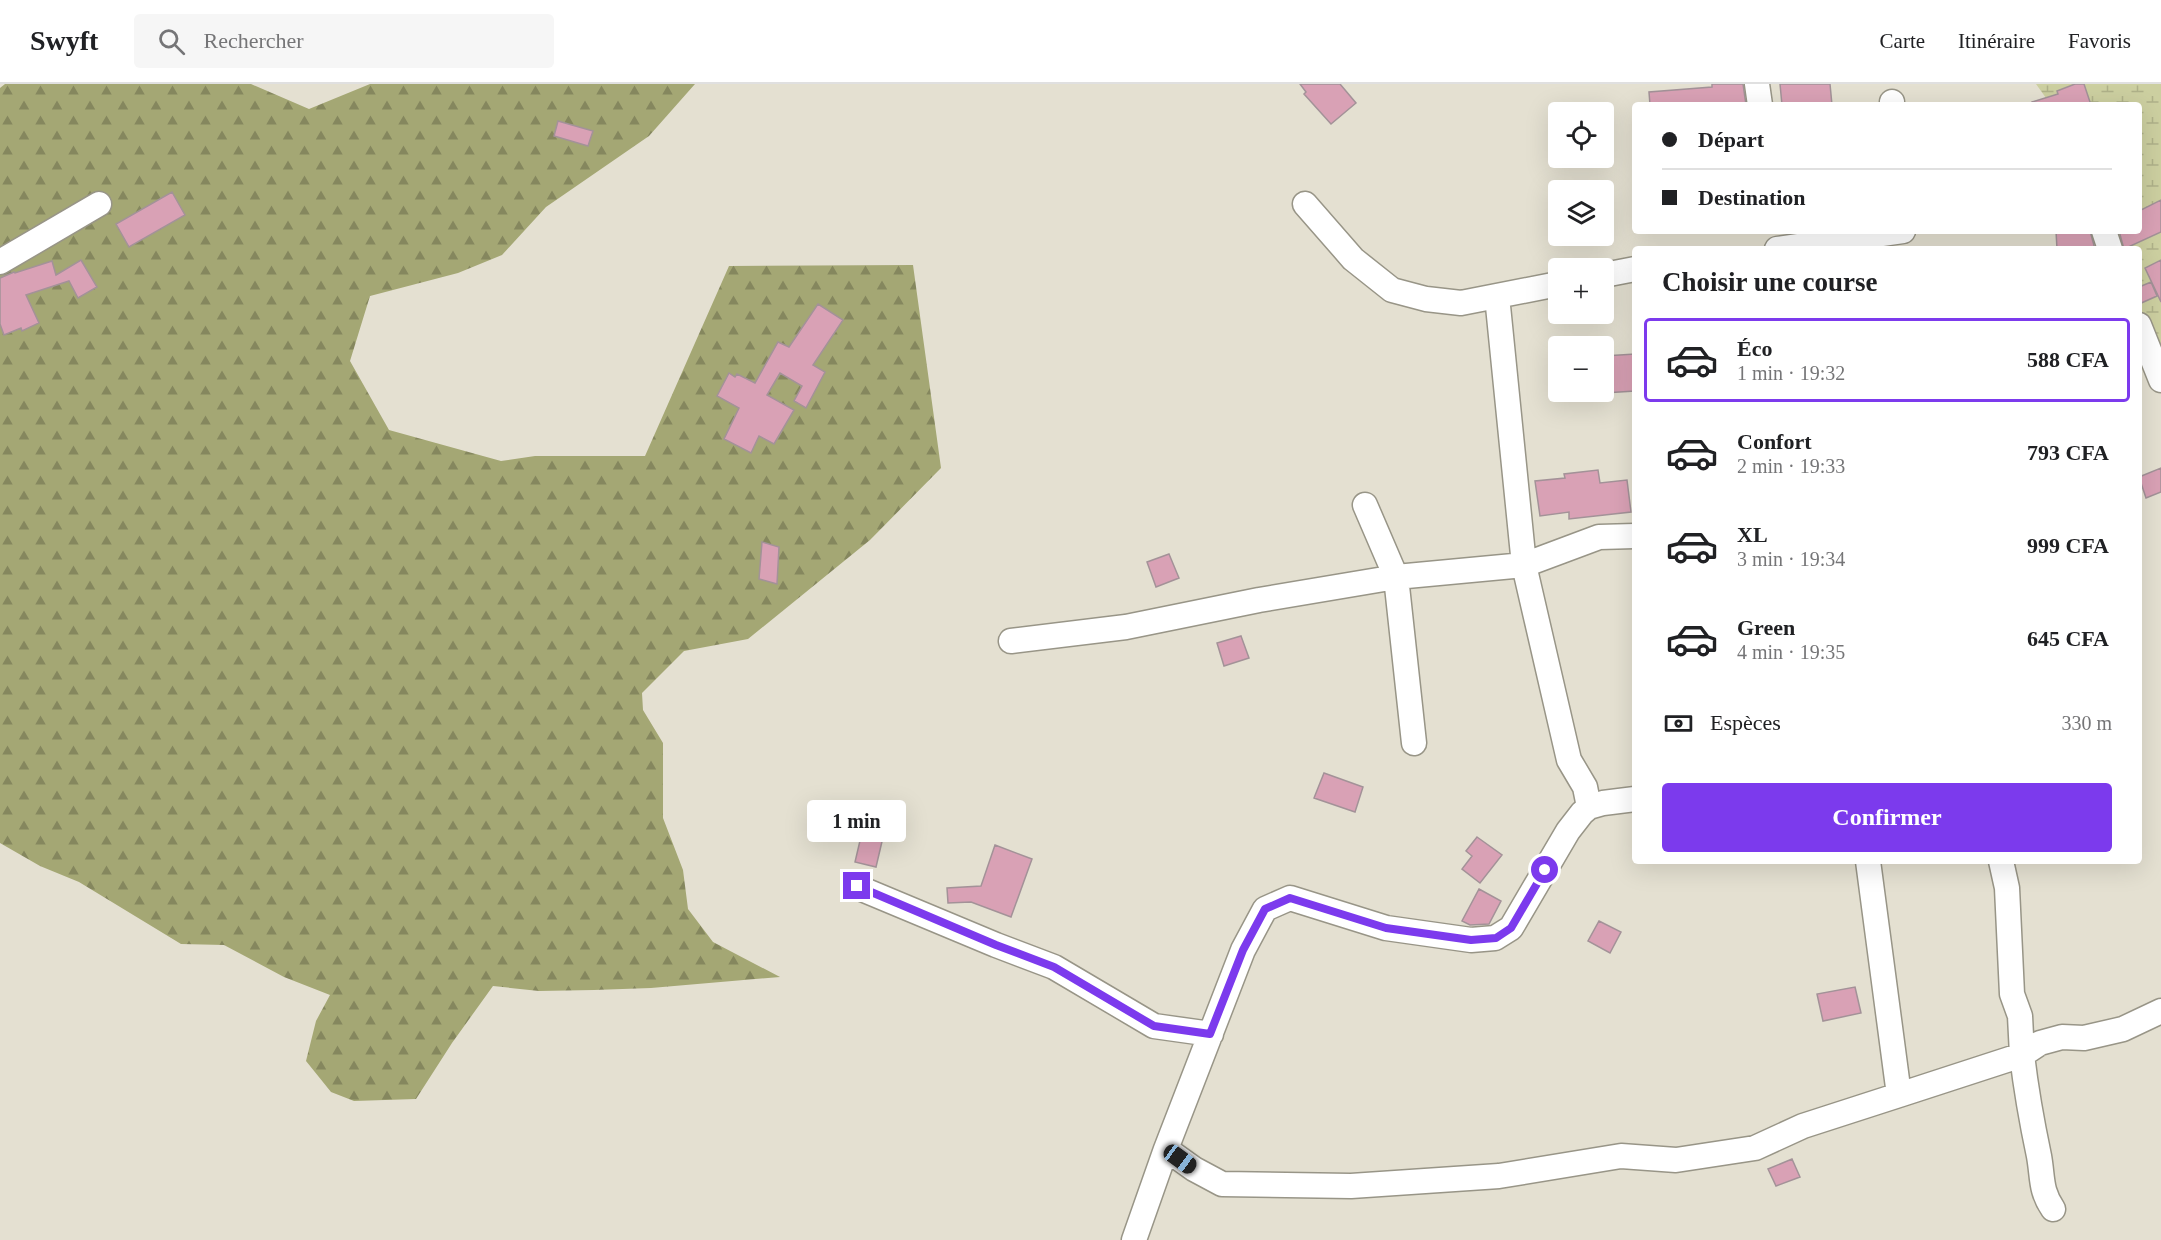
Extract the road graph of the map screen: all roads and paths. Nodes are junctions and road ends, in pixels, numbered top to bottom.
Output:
1 (1757, 84) edge
2 (1760, 102) edge
3 (99, 204) dead end
4 (1305, 204) dead end
5 (1883, 234) edge
6 (1800, 246) edge
7 (0, 262) edge
8 (1632, 270) edge
9 (1614, 273) edge
10 (1548, 286) edge
11 (1497, 297) junction
12 (2142, 332) edge
13 (2161, 380) edge
14 (1365, 505) dead end
15 (1632, 536) edge
16 (1524, 565) junction
17 (1396, 577) junction
18 (1011, 641) dead end
19 (1414, 743) dead end
20 (1632, 799) edge
21 (1589, 807) junction
22 (1868, 864) edge
23 (2002, 864) edge
24 (857, 886) dead end
25 (2161, 1011) edge
26 (1210, 1034) junction
27 (2022, 1055) junction
28 (1899, 1095) junction
29 (1166, 1149) junction
30 (2053, 1209) dead end
31 (1134, 1240) edge

1 - 2 street
3 - 7 street
4 - 11 street
5 - 6 street
8 - 9 street
10 - 11 street
11 - 16 street
12 - 13 street
14 - 17 street
15 - 16 street
16 - 17 street
16 - 21 street
17 - 18 street
17 - 19 street
20 - 21 street
21 - 26 street
22 - 28 street
23 - 27 street
24 - 26 street
25 - 27 street
26 - 29 street
27 - 28 street
27 - 30 street
28 - 29 street
29 - 31 street

